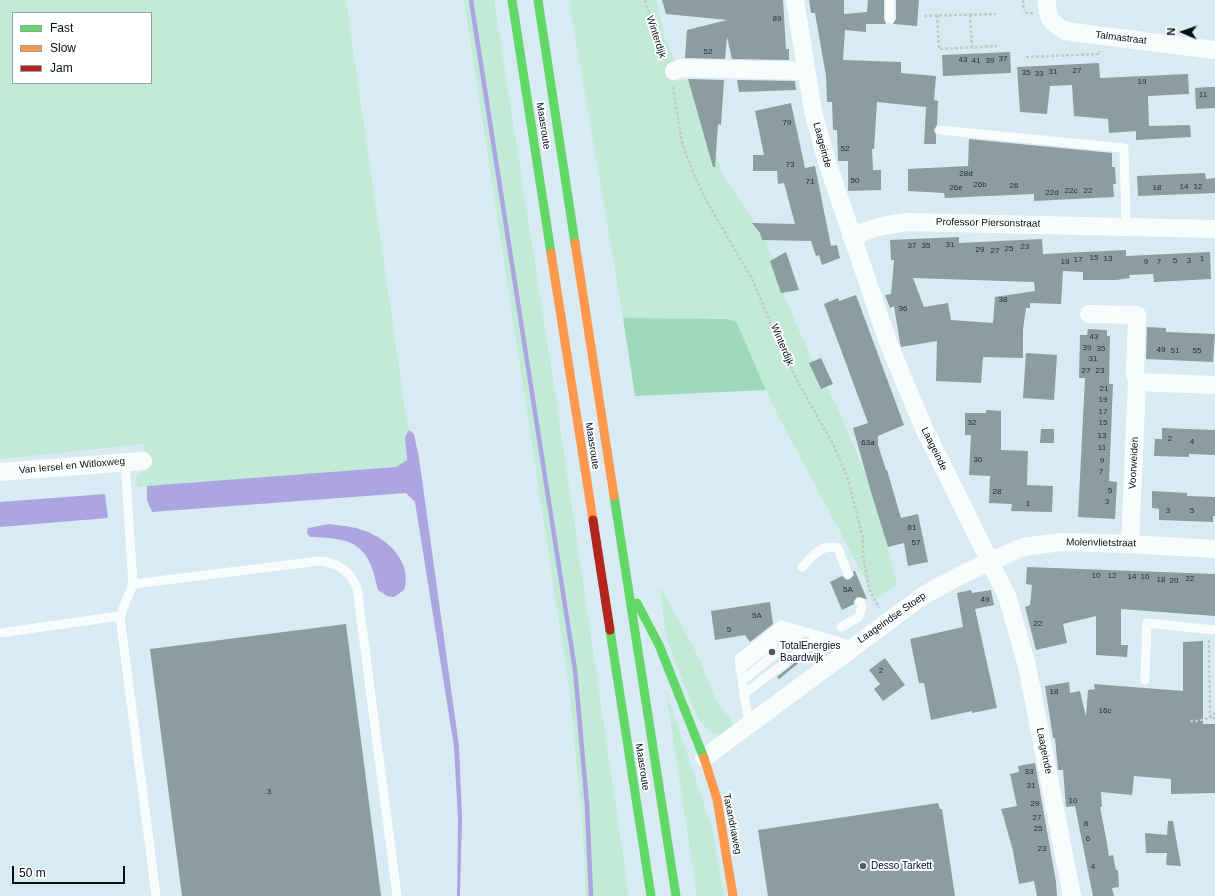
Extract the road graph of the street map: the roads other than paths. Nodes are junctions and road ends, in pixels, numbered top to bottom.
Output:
1 (512, 0) edge
2 (538, 0) edge
3 (795, 0) edge
4 (890, 0) edge
5 (1047, 0) edge
6 (890, 19) dead end
7 (1215, 50) edge
8 (674, 71) road end
9 (806, 71) junction
10 (940, 130) dead end
11 (1126, 227) junction
12 (1215, 229) edge
13 (851, 236) junction
14 (1089, 314) dead end
15 (1137, 382) junction
16 (1215, 385) edge
17 (144, 461) dead end
18 (125, 462) junction
19 (0, 472) edge
20 (1130, 544) junction
21 (1215, 550) edge
22 (990, 562) junction
23 (802, 566) dead end
24 (848, 574) dead end
25 (133, 584) junction
26 (629, 589) junction
27 (860, 602) dead end
28 (120, 616) junction
29 (841, 627) dead end
30 (1212, 630) edge
31 (803, 631) junction
32 (0, 633) edge
33 (820, 636) junction
34 (853, 646) junction
35 (1145, 680) dead end
36 (742, 681) junction
37 (744, 694) junction
38 (749, 723) junction
39 (704, 758) junction
40 (156, 896) edge
41 (397, 896) edge
42 (651, 896) edge
43 (676, 896) edge
44 (733, 896) edge
45 (1072, 896) edge

1 - 42 main road, Maasroute
2 - 26 main road, Maasroute
3 - 9 street, Laageinde
4 - 6 lane
5 - 7 street, Talmastraat
8 - 9 street
9 - 13 street, Laageinde
10 - 11 lane
11 - 12 street, Professor Piersonstraat
11 - 13 street, Professor Piersonstraat
13 - 22 street, Laageinde
14 - 15 street, Voorweiden
15 - 16 street
15 - 20 street, Voorweiden
17 - 18 street, Van Iersel en Witloxweg
18 - 19 street, Van Iersel en Witloxweg
18 - 25 lane
20 - 21 street, Molenvlietstraat
20 - 22 street, Molenvlietstraat
22 - 34 street, Laageindse Stoep
22 - 45 street, Laageinde
23 - 24 lane
25 - 28 lane
25 - 41 lane
26 - 39 main road, Taxandriaweg
26 - 43 main road, Maasroute
27 - 29 lane
28 - 32 lane
28 - 40 lane
30 - 35 lane
31 - 33 lane
31 - 36 lane
31 - 36 lane
33 - 34 lane
33 - 37 lane
34 - 38 street, Laageindse Stoep
36 - 37 lane
37 - 38 lane
38 - 39 street, Laageindse Stoep
39 - 44 main road, Taxandriaweg

